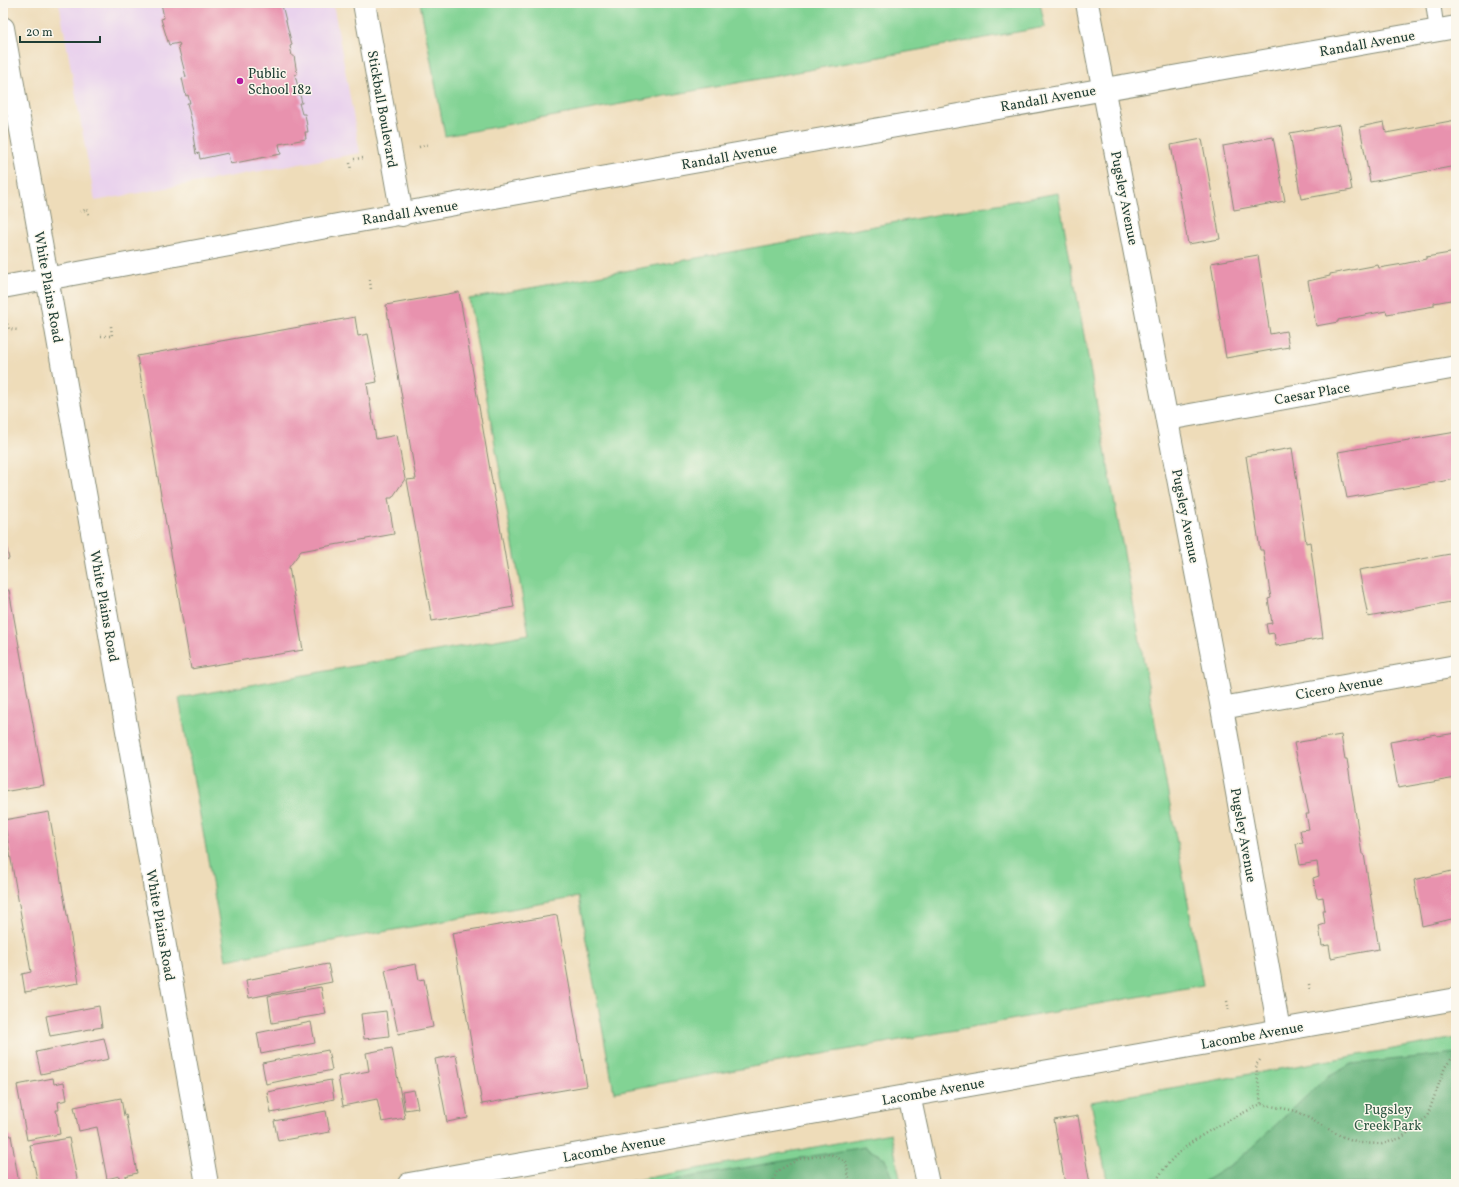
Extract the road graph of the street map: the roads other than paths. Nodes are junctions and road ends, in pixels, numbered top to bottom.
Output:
1 (364, 3) edge
2 (1088, 3) edge
3 (1433, 3) edge
4 (3, 28) edge
5 (1446, 29) edge
6 (1104, 88) junction
7 (402, 215) junction
8 (49, 279) junction
9 (3, 287) edge
10 (1456, 367) edge
11 (1168, 419) junction
12 (1456, 666) edge
13 (1222, 708) junction
14 (1456, 999) edge
15 (1278, 1030) junction
16 (909, 1095) junction
17 (480, 1178) edge
18 (207, 1184) edge
19 (409, 1184) edge
20 (928, 1184) edge

1 - 7 street, Stickball Boulevard
2 - 6 street, Pugsley Avenue
3 - 5 lane
4 - 8 street, White Plains Road
5 - 6 street, Randall Avenue
6 - 7 street, Randall Avenue
6 - 11 street, Pugsley Avenue
7 - 8 street, Randall Avenue
8 - 9 street, Randall Avenue
8 - 18 street, White Plains Road
10 - 11 street, Caesar Place
11 - 13 street, Pugsley Avenue
12 - 13 street, Cicero Avenue
13 - 15 street, Pugsley Avenue
14 - 15 street, Lacombe Avenue
15 - 16 street, Lacombe Avenue
16 - 17 street, Lacombe Avenue
16 - 20 street
17 - 19 street, Lacombe Avenue

